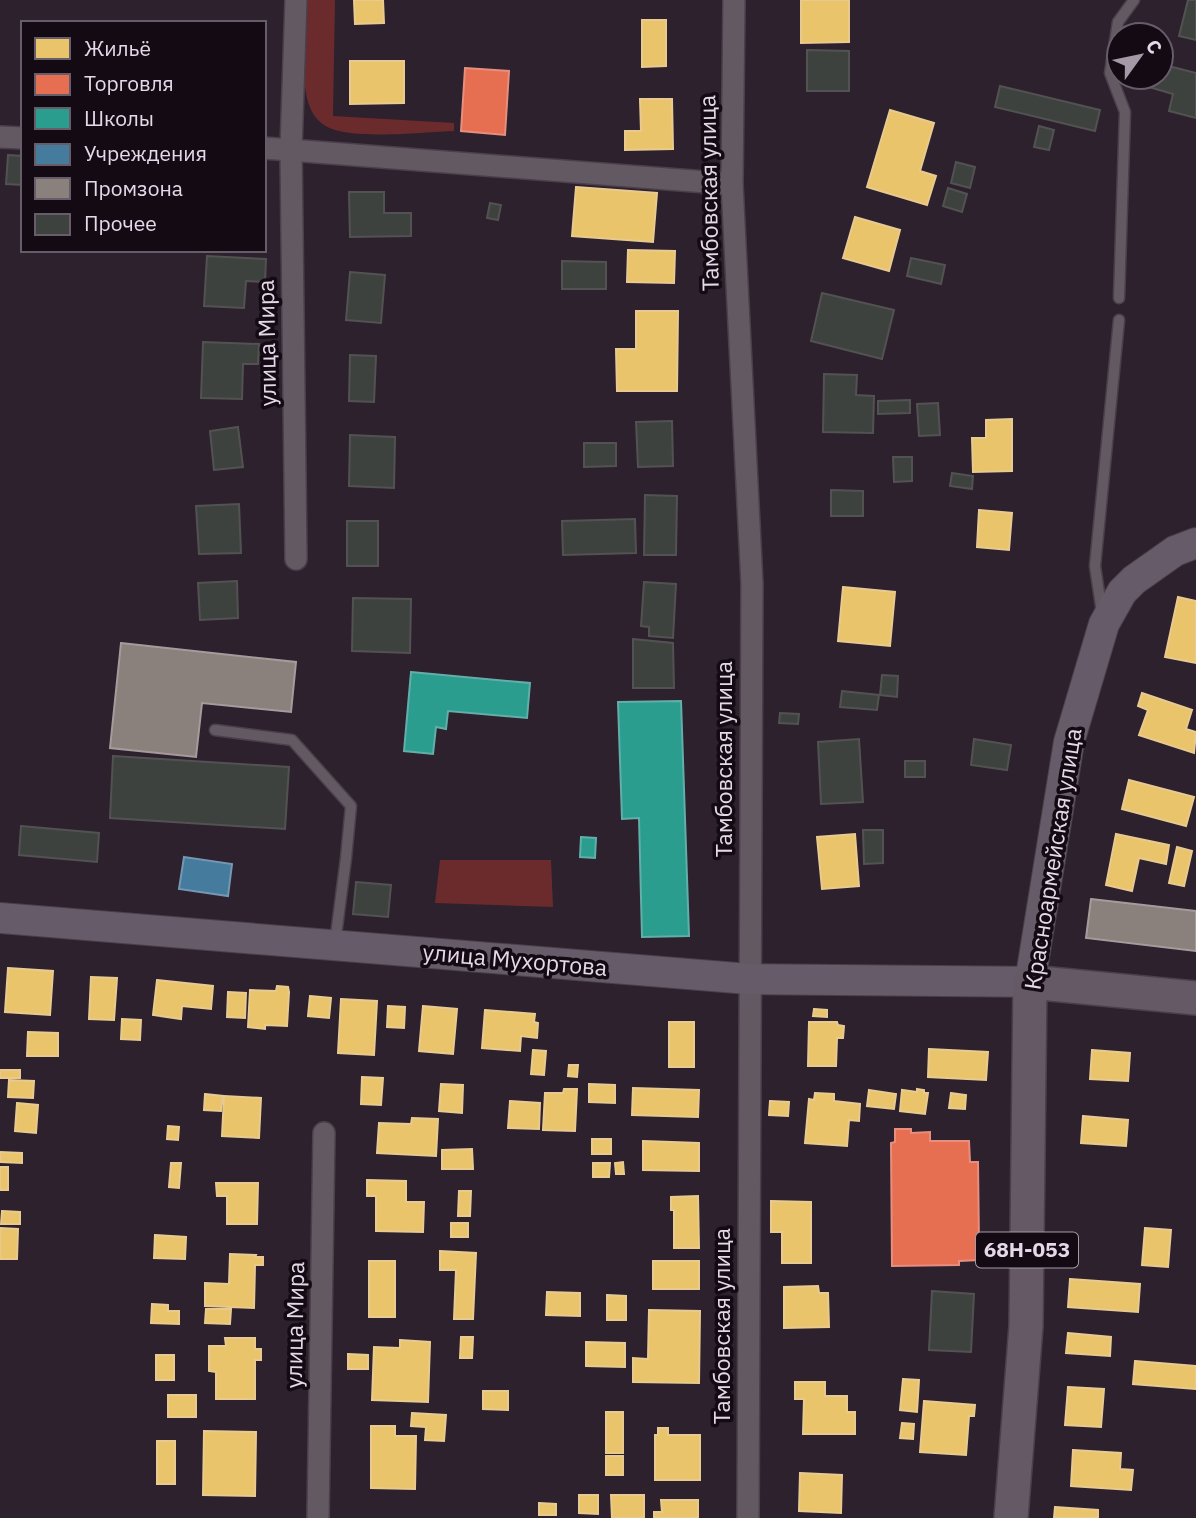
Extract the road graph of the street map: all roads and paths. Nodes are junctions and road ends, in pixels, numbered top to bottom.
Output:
1 (296, 0) edge
2 (734, 0) edge
3 (1134, 0) edge
4 (0, 136) edge
5 (21, 138) edge
6 (266, 148) edge
7 (291, 149) junction
8 (732, 184) junction
9 (1119, 298) dead end
10 (1119, 320) dead end
11 (1196, 543) edge
12 (296, 559) dead end
13 (1104, 624) junction
14 (215, 730) dead end
15 (0, 918) edge
16 (334, 945) junction
17 (750, 979) junction
18 (1030, 982) junction
19 (1196, 998) edge
20 (324, 1133) dead end
21 (318, 1518) edge
22 (748, 1518) edge
23 (1011, 1518) edge

1 - 7 street, улица Мира
2 - 8 street, Тамбовская улица
3 - 9 lane
4 - 5 street
6 - 7 street
7 - 8 street
7 - 12 street, улица Мира
8 - 17 street, Тамбовская улица
10 - 13 lane
11 - 13 street, Красноармейская улица
13 - 18 street, Красноармейская улица
14 - 16 lane
15 - 16 street, улица Мухортова
16 - 17 street, улица Мухортова
17 - 18 street, улица Мухортова
17 - 22 street, Тамбовская улица
18 - 19 main road
18 - 23 main road, Красноармейская улица / 68Н-053
20 - 21 street, улица Мира

